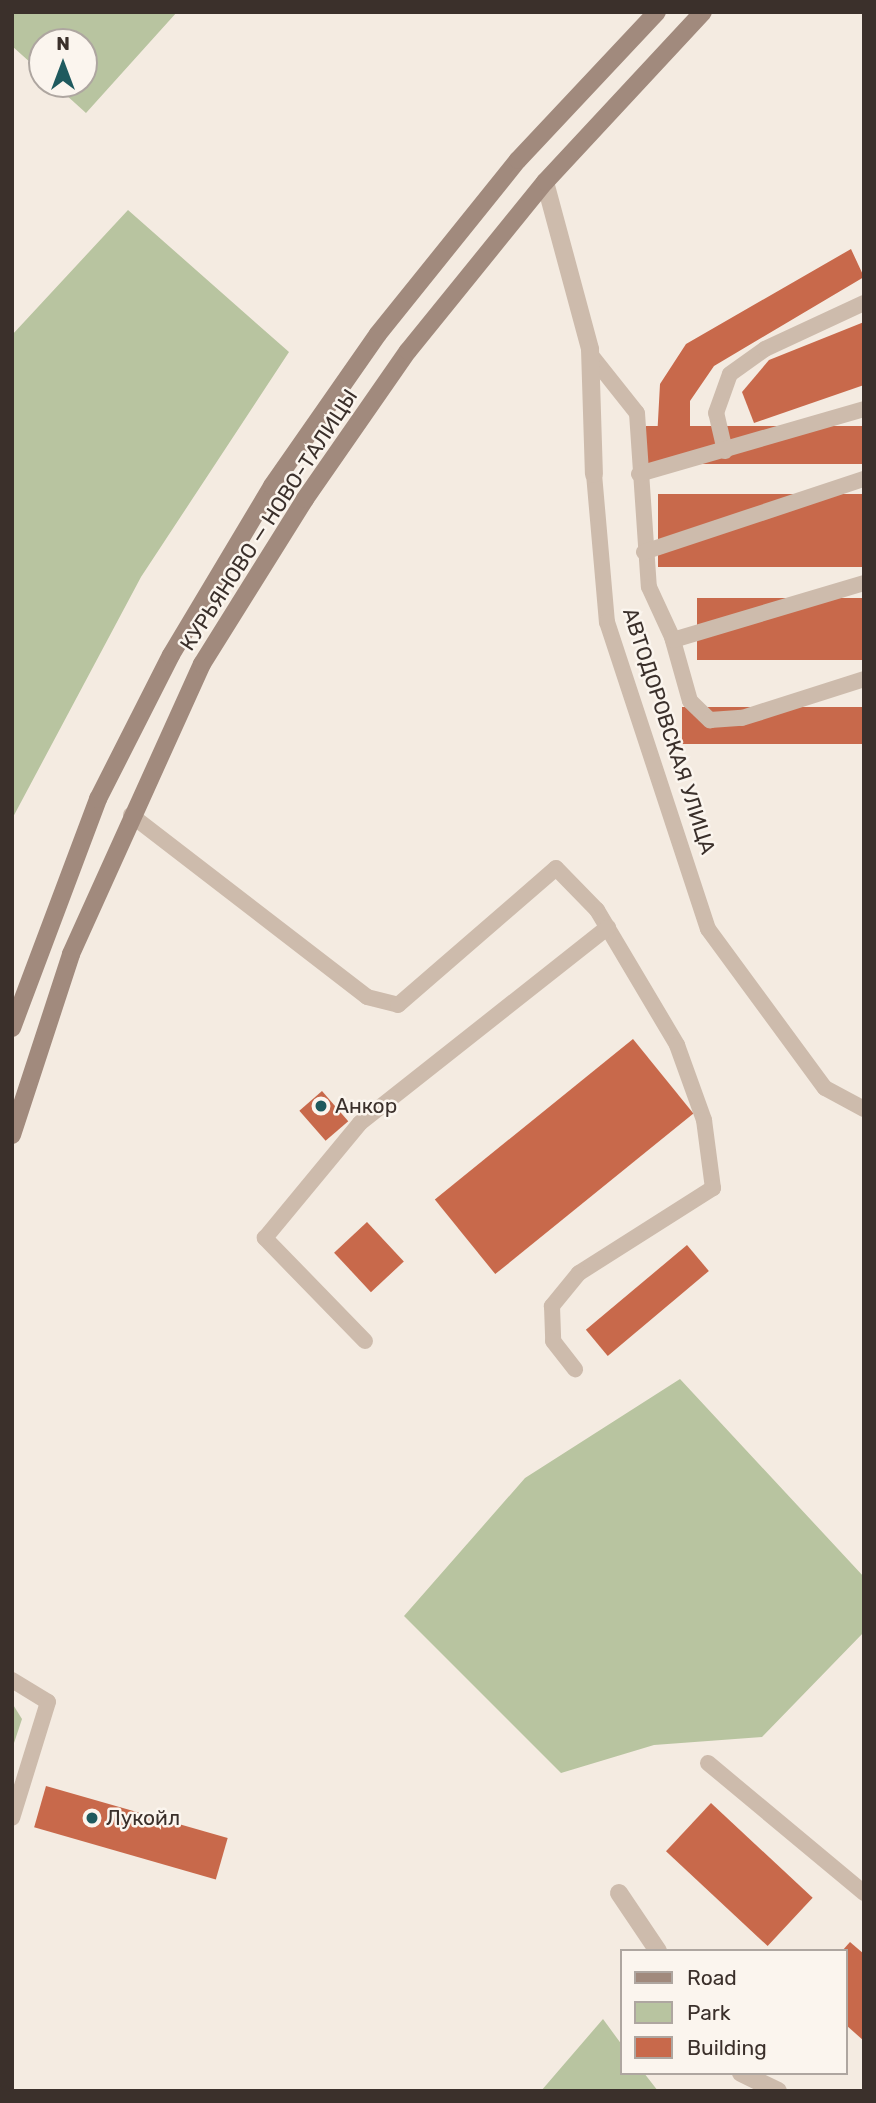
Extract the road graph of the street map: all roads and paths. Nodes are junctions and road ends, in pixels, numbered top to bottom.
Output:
1 (657, 12) edge
2 (702, 12) edge
3 (545, 182) junction
4 (864, 303) edge
5 (590, 354) junction
6 (864, 409) edge
7 (725, 451) junction
8 (594, 474) joint
9 (639, 474) junction
10 (864, 479) edge
11 (644, 552) junction
12 (864, 583) edge
13 (673, 640) junction
14 (864, 679) edge
15 (131, 815) junction
16 (608, 927) junction
17 (12, 1028) edge
18 (864, 1109) edge
19 (12, 1135) edge
20 (365, 1341) dead end
21 (575, 1369) dead end
22 (12, 1680) edge
23 (708, 1763) dead end
24 (12, 1818) edge
25 (619, 1893) dead end
26 (864, 1893) edge
27 (657, 1949) edge
28 (745, 2075) edge
29 (778, 2091) edge

1 - 17 main road, КУРЬЯНОВО — НОВО-ТАЛИЦЫ
2 - 3 main road, КУРЬЯНОВО — НОВО-ТАЛИЦЫ
3 - 5 street, АВТОДОРОВСКАЯ УЛИЦА
3 - 15 main road, КУРЬЯНОВО — НОВО-ТАЛИЦЫ
4 - 7 lane
5 - 8 street, АВТОДОРОВСКАЯ УЛИЦА
5 - 9 lane
6 - 7 lane
7 - 9 lane
8 - 18 lane, АВТОДОРОВСКАЯ УЛИЦА
9 - 11 lane
10 - 11 lane
11 - 13 lane
12 - 13 lane
13 - 14 lane
15 - 16 lane
15 - 19 main road, КУРЬЯНОВО — НОВО-ТАЛИЦЫ
16 - 20 lane
16 - 21 lane
22 - 24 lane
23 - 26 lane
25 - 27 street
28 - 29 street

